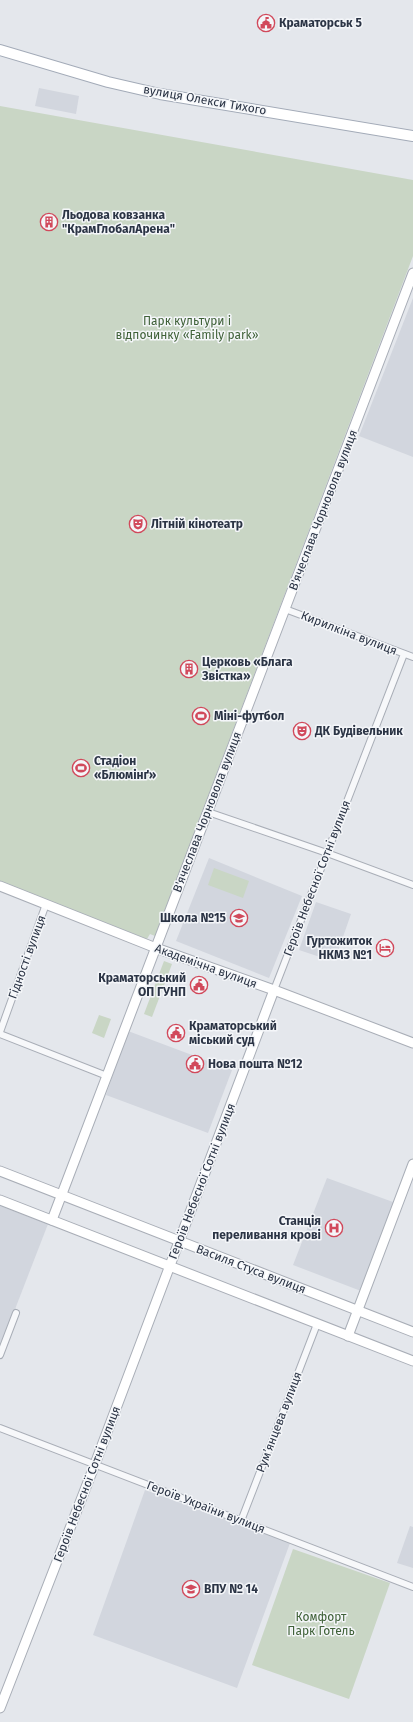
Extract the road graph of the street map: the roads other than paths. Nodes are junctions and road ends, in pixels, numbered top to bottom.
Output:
1 (0, 50) edge
2 (413, 136) edge
3 (413, 273) edge
4 (285, 608) junction
5 (404, 654) junction
6 (413, 657) edge
7 (208, 812) junction
8 (327, 853) junction
9 (413, 884) edge
10 (0, 886) edge
11 (46, 904) junction
12 (156, 948) junction
13 (274, 990) junction
14 (0, 1033) edge
15 (413, 1043) edge
16 (107, 1076) junction
17 (413, 1164) edge
18 (0, 1171) edge
19 (62, 1195) junction
20 (0, 1200) edge
21 (52, 1220) junction
22 (180, 1241) junction
23 (170, 1267) junction
24 (358, 1310) junction
25 (16, 1313) dead end
26 (317, 1324) junction
27 (413, 1332) edge
28 (348, 1336) junction
29 (0, 1355) edge
30 (413, 1361) edge
31 (0, 1428) edge
32 (95, 1464) junction
33 (242, 1521) junction
34 (413, 1586) edge
35 (0, 1708) edge

1 - 2 main road, вулиця Олекси Тихого
3 - 4 street, В'ячеслава Чорновола вулиця
4 - 5 street, Кирилкіна вулиця
4 - 7 street, В'ячеслава Чорновола вулиця
5 - 6 street, Кирилкіна вулиця
5 - 8 street, Героїв Небесної Сотні вулиця
7 - 8 street
7 - 12 street, В'ячеслава Чорновола вулиця
8 - 9 street
8 - 13 street, Героїв Небесної Сотні вулиця
10 - 11 street, Академічна вулиця
11 - 12 street, Академічна вулиця
11 - 14 street, Гідності вулиця
12 - 13 street, Академічна вулиця
12 - 16 street, В'ячеслава Чорновола вулиця
13 - 15 street, Академічна вулиця
13 - 22 street, Героїв Небесної Сотні вулиця
14 - 16 street
16 - 19 street, В'ячеслава Чорновола вулиця
17 - 24 street
18 - 19 street, Василя Стуса вулиця
19 - 21 street, В'ячеслава Чорновола вулиця
19 - 22 street, Василя Стуса вулиця
20 - 21 street
21 - 23 street
22 - 23 street, Героїв Небесної Сотні вулиця
22 - 24 street, Василя Стуса вулиця
23 - 26 street
23 - 32 street, Героїв Небесної Сотні вулиця
24 - 27 street, Василя Стуса вулиця
24 - 28 street
25 - 29 street
26 - 28 street
26 - 33 street, Рум’янцева вулиця
28 - 30 street
31 - 32 street, Героїв України вулиця
32 - 33 street, Героїв України вулиця
32 - 35 street, Героїв Небесної Сотні вулиця
33 - 34 street, Героїв України вулиця

